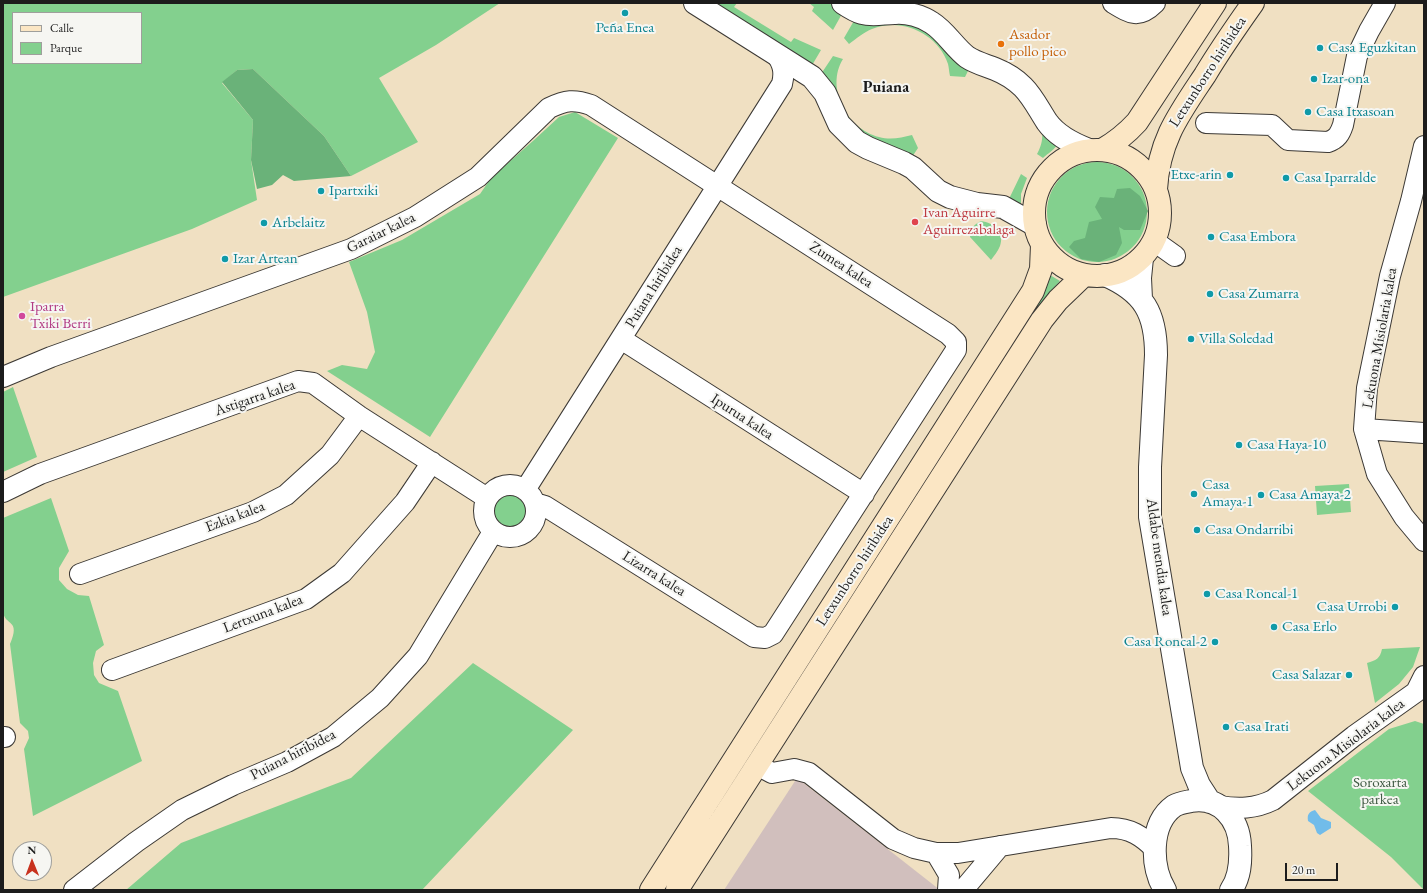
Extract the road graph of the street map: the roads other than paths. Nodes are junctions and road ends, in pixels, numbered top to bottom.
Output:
1 (695, 3) edge
2 (843, 3) edge
3 (1155, 3) edge
4 (1215, 3) edge
5 (1253, 3) edge
6 (1385, 3) edge
7 (1121, 8) edge
8 (776, 54) junction
9 (812, 77) junction
10 (782, 84) junction
11 (1206, 123) dead end
12 (1424, 146) edge
13 (1096, 150) junction
14 (718, 186) junction
15 (1156, 189) junction
16 (1417, 202) edge
17 (1039, 235) junction
18 (1148, 249) junction
19 (1175, 256) dead end
20 (1095, 275) junction
21 (1141, 299) junction
22 (621, 339) junction
23 (3, 377) edge
24 (359, 416) junction
25 (1364, 429) junction
26 (1424, 433) edge
27 (432, 462) junction
28 (3, 492) edge
29 (864, 494) junction
30 (530, 496) junction
31 (487, 498) junction
32 (493, 532) junction
33 (1424, 541) edge
34 (80, 574) dead end
35 (112, 670) dead end
36 (1421, 688) edge
37 (757, 765) junction
38 (1192, 768) junction
39 (1215, 804) junction
40 (1174, 806) junction
41 (1260, 806) junction
42 (1240, 841) junction
43 (1000, 846) junction
44 (1155, 849) junction
45 (936, 853) junction
46 (1159, 884) edge
47 (1237, 884) edge
48 (74, 890) edge
49 (651, 890) edge
50 (677, 890) edge
51 (948, 890) edge
52 (963, 890) edge

1 - 8 street
2 - 13 street
3 - 7 street
4 - 13 main road
5 - 15 main road, Letxunborro hiribidea
6 - 11 street
8 - 9 street
8 - 10 street
9 - 10 street
9 - 17 street
10 - 14 street, Puiana hiribidea
12 - 16 street, Lekuona Misiolaria kalea
13 - 15 main road
13 - 17 main road
14 - 22 street, Puiana hiribidea
14 - 23 street, Garaiar kalea
14 - 29 street, Zumea kalea
15 - 18 main road
16 - 25 street, Lekuona Misiolaria kalea
17 - 20 main road
17 - 49 main road, Letxunborro hiribidea
18 - 19 street
18 - 20 main road
18 - 21 street, Aldabe mendia kalea
20 - 21 street, Aldabe mendia kalea
20 - 37 main road, Letxunborro hiribidea
21 - 38 street, Aldabe mendia kalea
22 - 29 street, Ipurua kalea
22 - 30 street, Puiana hiribidea
24 - 27 street, Astigarra kalea
24 - 28 street, Astigarra kalea
24 - 34 street, Ezkia kalea
25 - 26 street
25 - 33 street, Lekuona Misiolaria kalea
27 - 31 street, Astigarra kalea
27 - 35 street, Lertxuna kalea
29 - 30 street, Lizarra kalea
30 - 31 street
30 - 32 street
31 - 32 street
32 - 48 street, Puiana hiribidea
36 - 41 street, Lekuona Misiolaria kalea
37 - 45 street
37 - 50 main road, Letxunborro hiribidea
38 - 39 street, Aldabe mendia kalea
38 - 40 street, Aldabe mendia kalea
39 - 40 street
39 - 41 street, Lekuona Misiolaria kalea
39 - 42 street, Aldabe mendia kalea
40 - 44 street, Aldabe mendia kalea
41 - 42 street, Lekuona Misiolaria kalea
42 - 47 street, Aldabe mendia kalea
43 - 44 street
43 - 45 street
43 - 52 street
44 - 46 street, Aldabe mendia kalea
45 - 51 street

